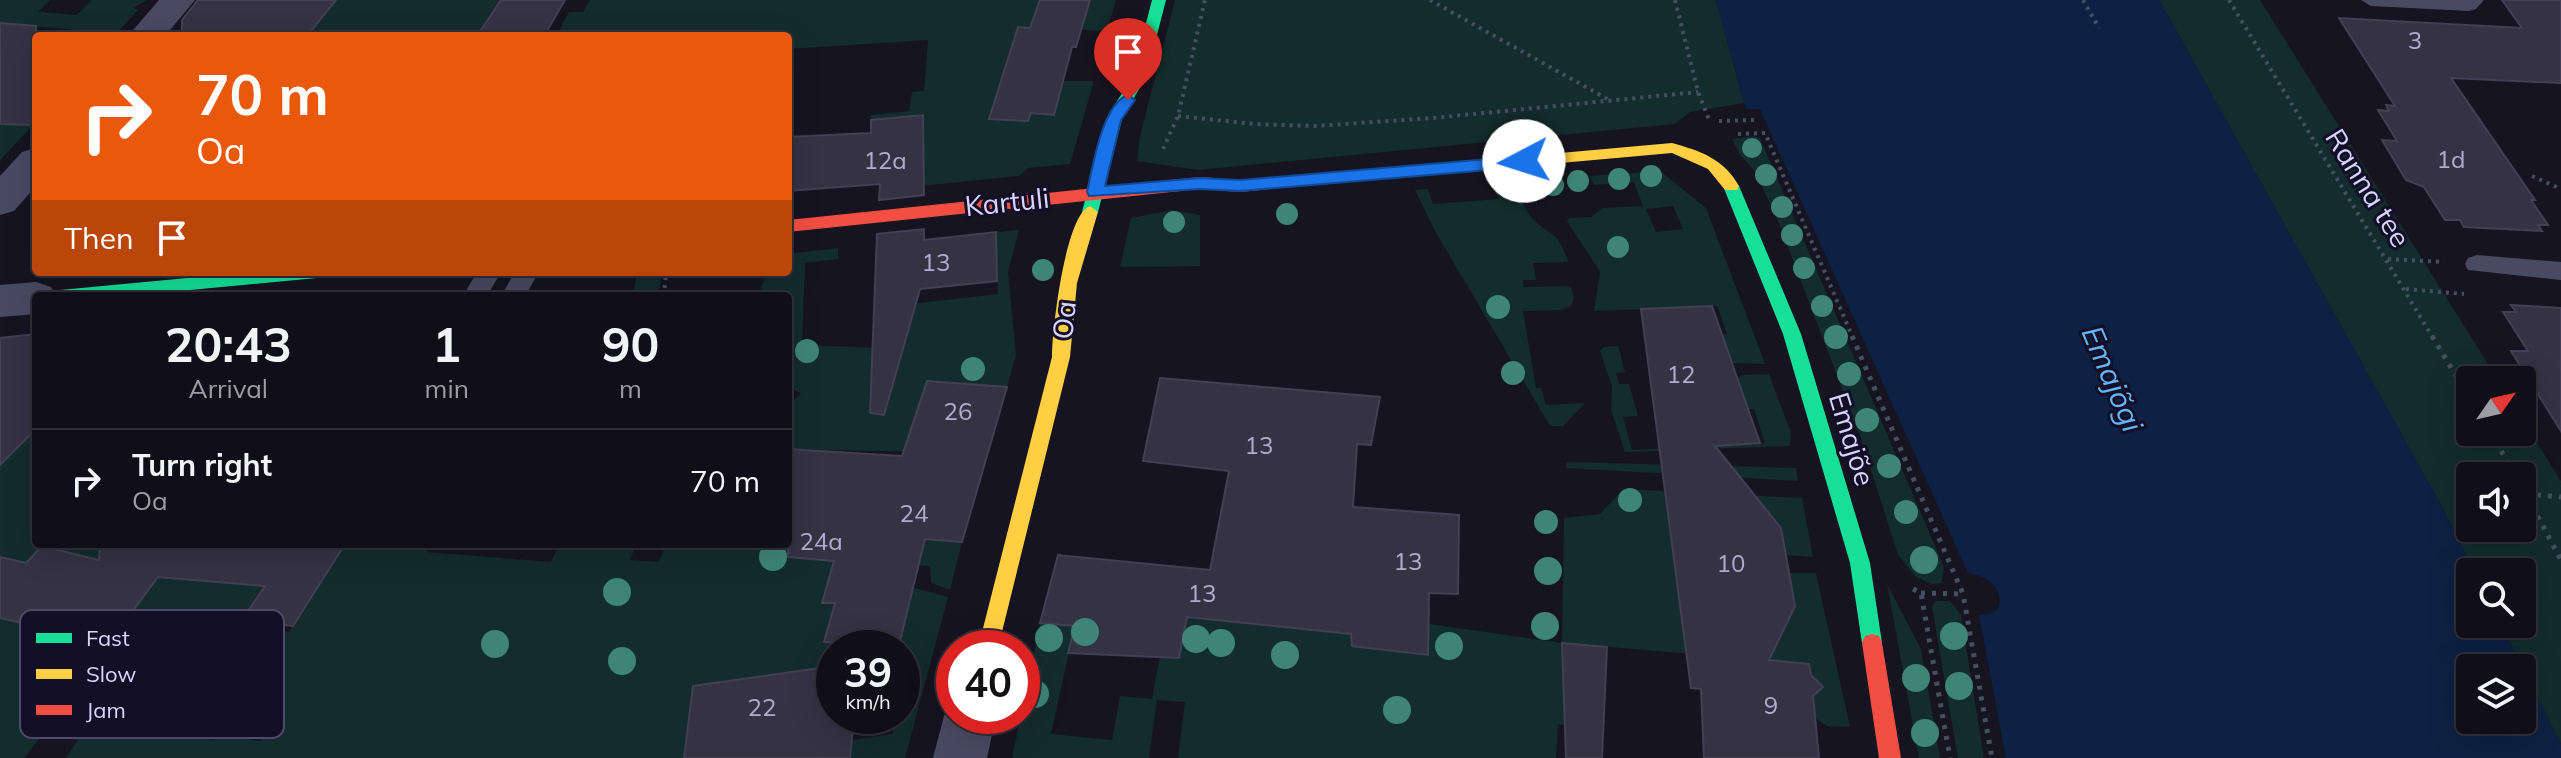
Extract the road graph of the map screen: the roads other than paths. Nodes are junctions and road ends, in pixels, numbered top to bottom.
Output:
1 (178, 0) edge
2 (1159, 0) edge
3 (2371, 0) edge
4 (2474, 0) edge
5 (150, 32) edge
6 (1704, 157) joint
7 (32, 165) edge
8 (1095, 192) junction
9 (0, 201) edge
10 (792, 226) edge
11 (2477, 264) road end
12 (2561, 271) edge
13 (276, 276) edge
14 (266, 277) junction
15 (103, 292) edge
16 (253, 292) edge
17 (32, 298) edge
18 (0, 301) edge
19 (993, 630) edge
20 (966, 734) edge
21 (960, 758) edge
22 (1890, 758) edge

1 - 5 street
2 - 8 street, Oa
3 - 4 lane
6 - 8 street, Kartuli
6 - 22 street, Emajõe
7 - 9 street
8 - 10 street, Kartuli
8 - 19 street, Oa
11 - 12 lane
13 - 14 street
14 - 15 street
14 - 16 lane
17 - 18 street
20 - 21 street

